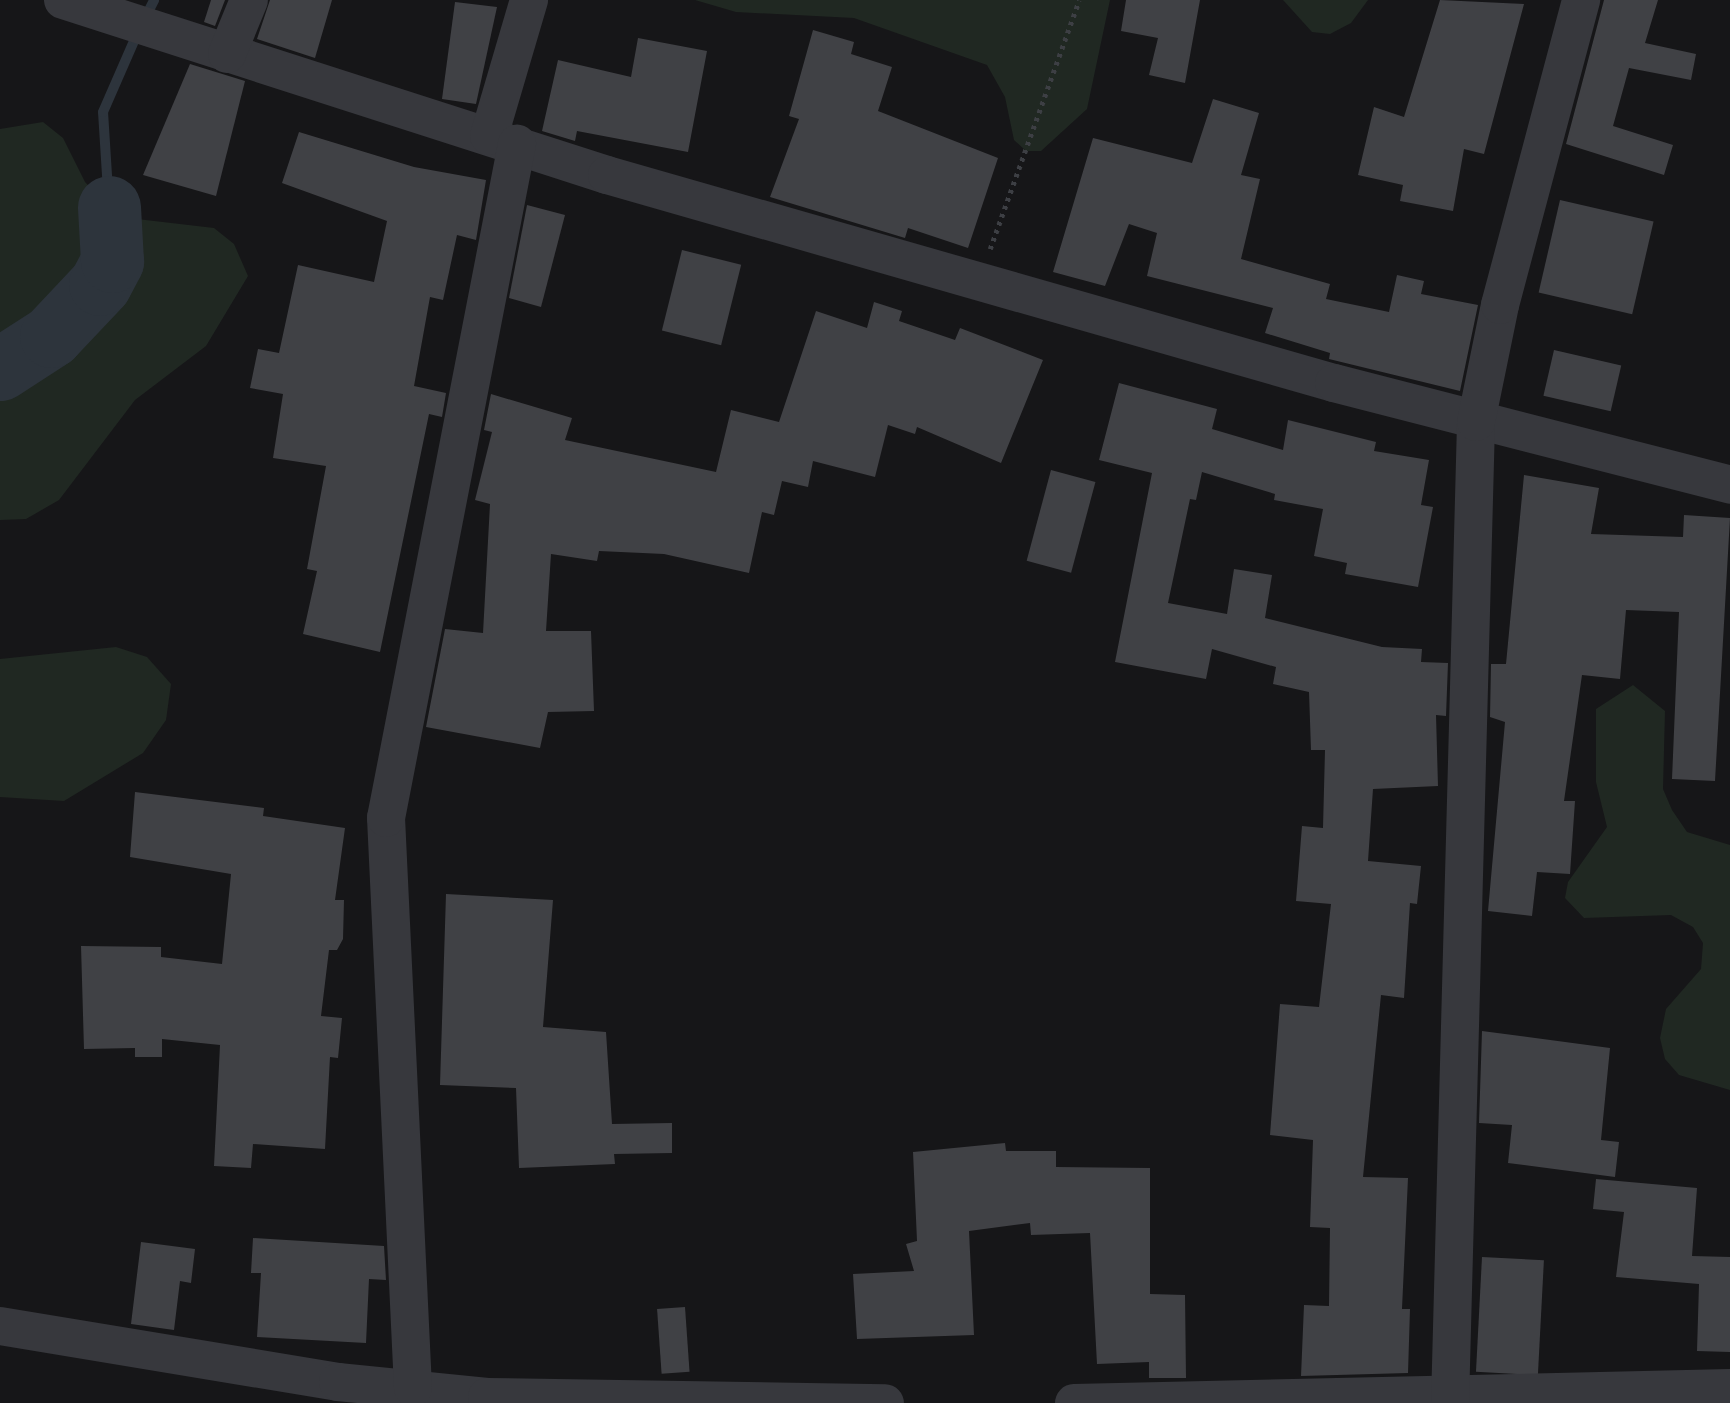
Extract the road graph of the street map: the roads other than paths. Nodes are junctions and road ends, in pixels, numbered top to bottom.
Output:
1 (63, 0) edge
2 (249, 0) edge
3 (529, 0) edge
4 (1581, 0) edge
5 (227, 54) junction
6 (503, 140) junction
7 (1476, 422) junction
8 (1730, 485) edge
9 (0, 1326) edge
10 (413, 1388) junction
11 (1730, 1388) edge
12 (1451, 1399) edge
13 (487, 1400) edge
14 (885, 1403) edge
15 (1074, 1403) edge

1 - 5 street
2 - 5 street
3 - 6 street
4 - 7 street
5 - 6 street
6 - 7 street
6 - 10 street
7 - 8 street
7 - 12 street
9 - 10 street
10 - 13 street
11 - 12 street
12 - 15 street
13 - 14 street

